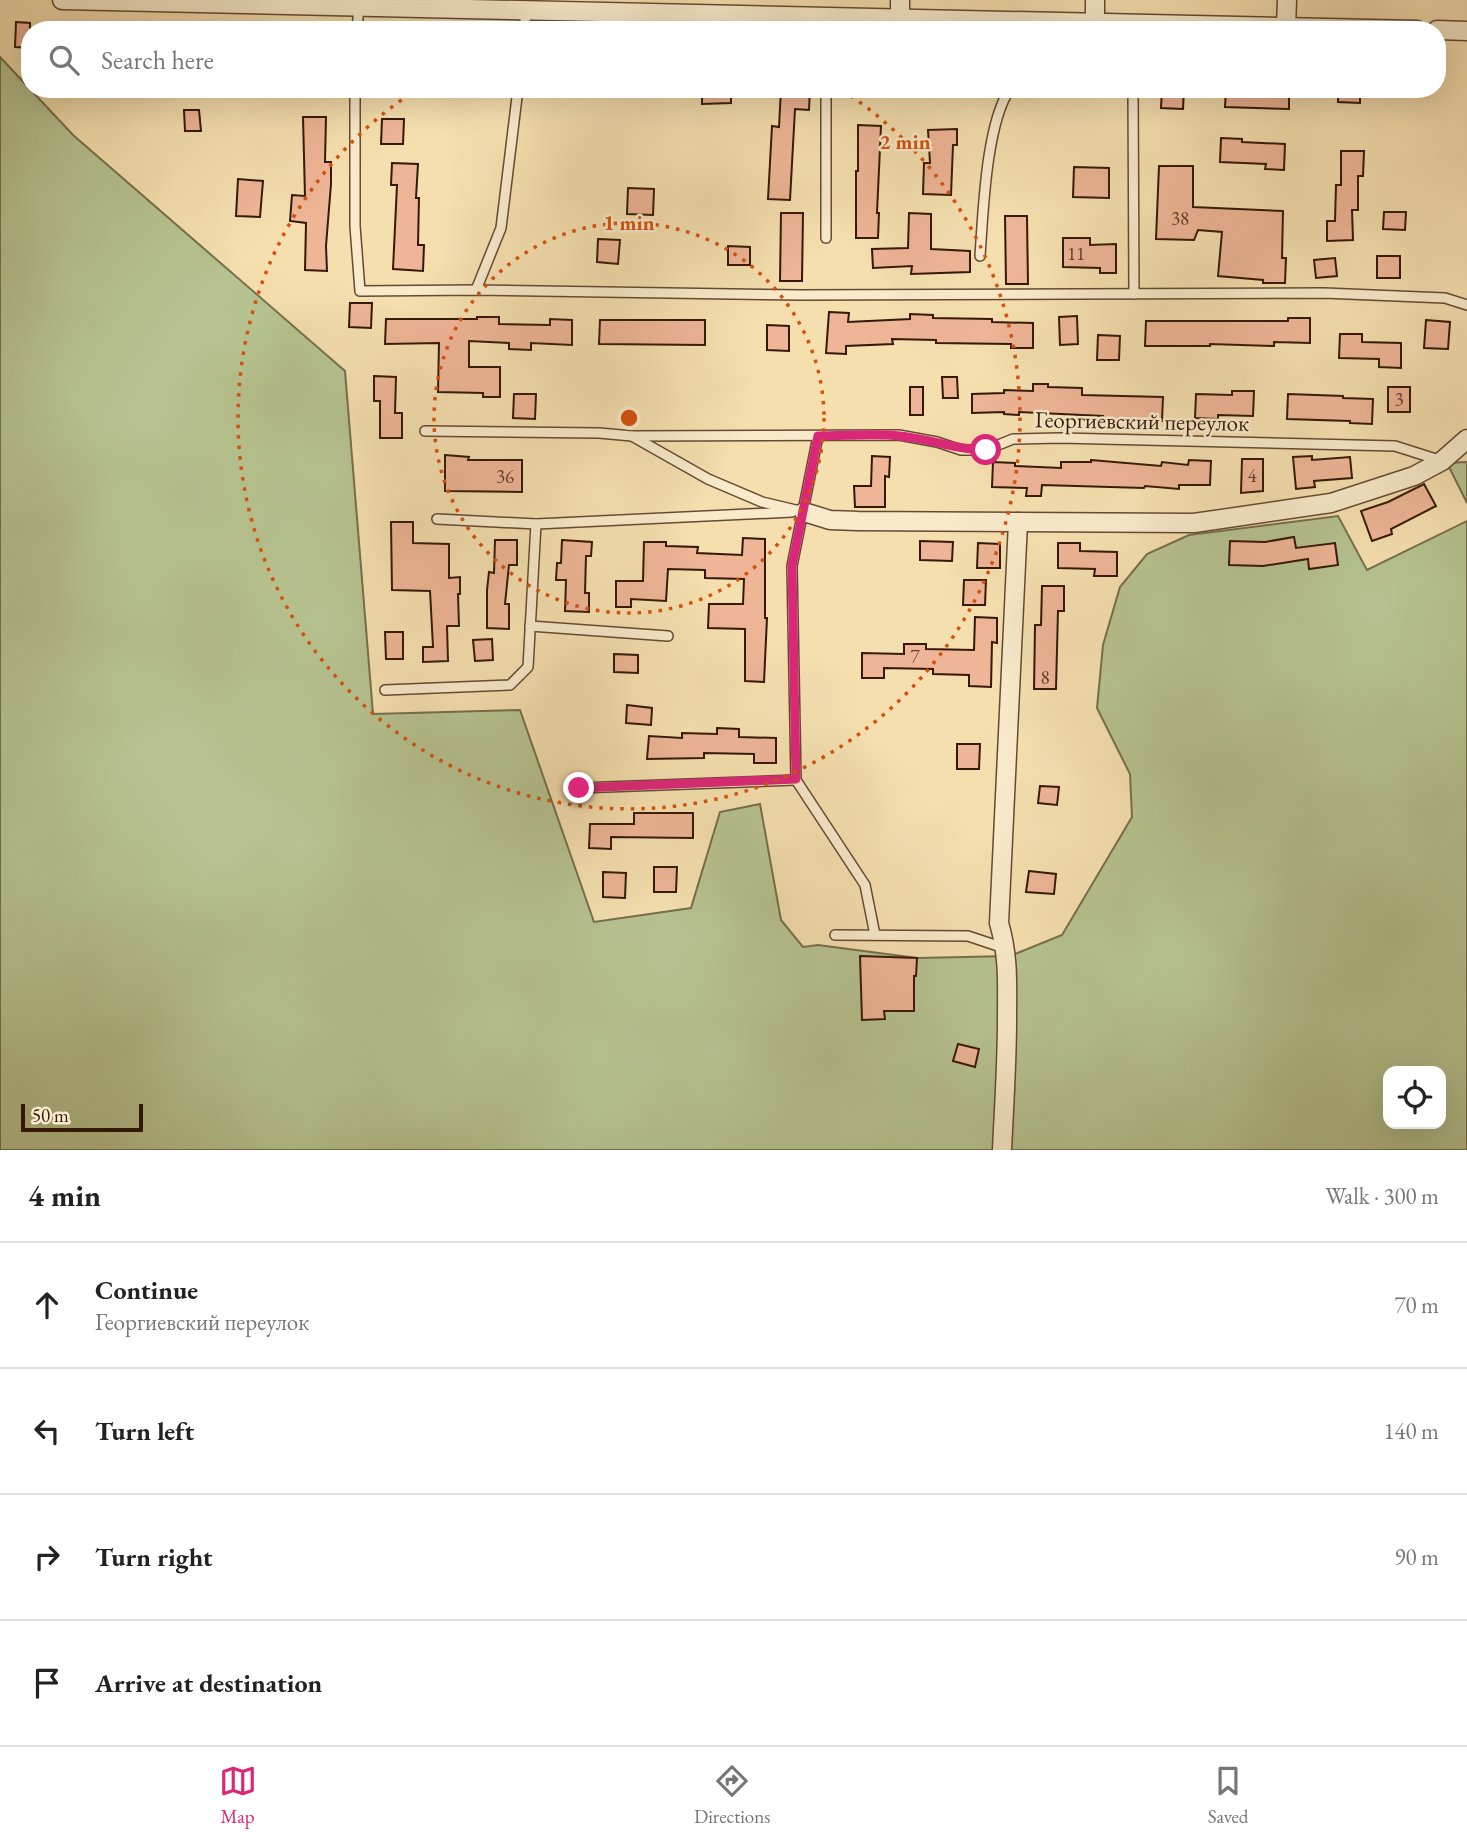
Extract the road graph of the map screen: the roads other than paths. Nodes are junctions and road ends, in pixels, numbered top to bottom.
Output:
1 (62, 0) edge
2 (1095, 0) edge
3 (1287, 0) edge
4 (137, 1) edge
5 (329, 2) edge
6 (359, 5) junction
7 (523, 5) edge
8 (712, 7) edge
9 (900, 9) edge
10 (357, 21) edge
11 (811, 21) edge
12 (836, 21) edge
13 (1080, 21) edge
14 (1095, 21) edge
15 (1286, 21) edge
16 (1446, 30) edge
17 (1467, 31) edge
18 (355, 98) edge
19 (517, 98) edge
20 (826, 98) edge
21 (1007, 98) edge
22 (1133, 98) edge
23 (826, 238) dead end
24 (980, 256) dead end
25 (476, 290) junction
26 (1134, 294) junction
27 (1467, 305) edge
28 (425, 431) dead end
29 (632, 436) junction
30 (818, 436) junction
31 (1467, 439) edge
32 (1442, 461) junction
33 (804, 512) junction
34 (436, 519) dead end
35 (1018, 522) junction
36 (536, 524) junction
37 (530, 626) junction
38 (668, 636) dead end
39 (386, 690) dead end
40 (796, 779) junction
41 (579, 788) dead end
42 (835, 935) dead end
43 (875, 935) junction
44 (1006, 949) junction
45 (1002, 1150) edge

1 - 4 street
2 - 14 street
3 - 15 street
4 - 5 street
5 - 6 street
6 - 7 street
6 - 10 lane
7 - 8 street
8 - 11 street
9 - 12 street
9 - 13 street
16 - 17 street
18 - 25 lane
19 - 25 lane
20 - 23 lane
21 - 24 lane
22 - 26 lane
25 - 26 lane
26 - 27 lane
28 - 29 lane, Георгиевский переулок
29 - 30 lane, Георгиевский переулок
29 - 33 lane
30 - 32 lane, Георгиевский переулок
30 - 33 lane
31 - 32 street
32 - 35 street
33 - 35 street
33 - 36 lane
33 - 40 lane
34 - 36 lane
35 - 44 street
36 - 37 lane
37 - 38 lane
37 - 39 lane
40 - 41 lane
40 - 43 lane
42 - 43 lane
43 - 44 lane
44 - 45 street

